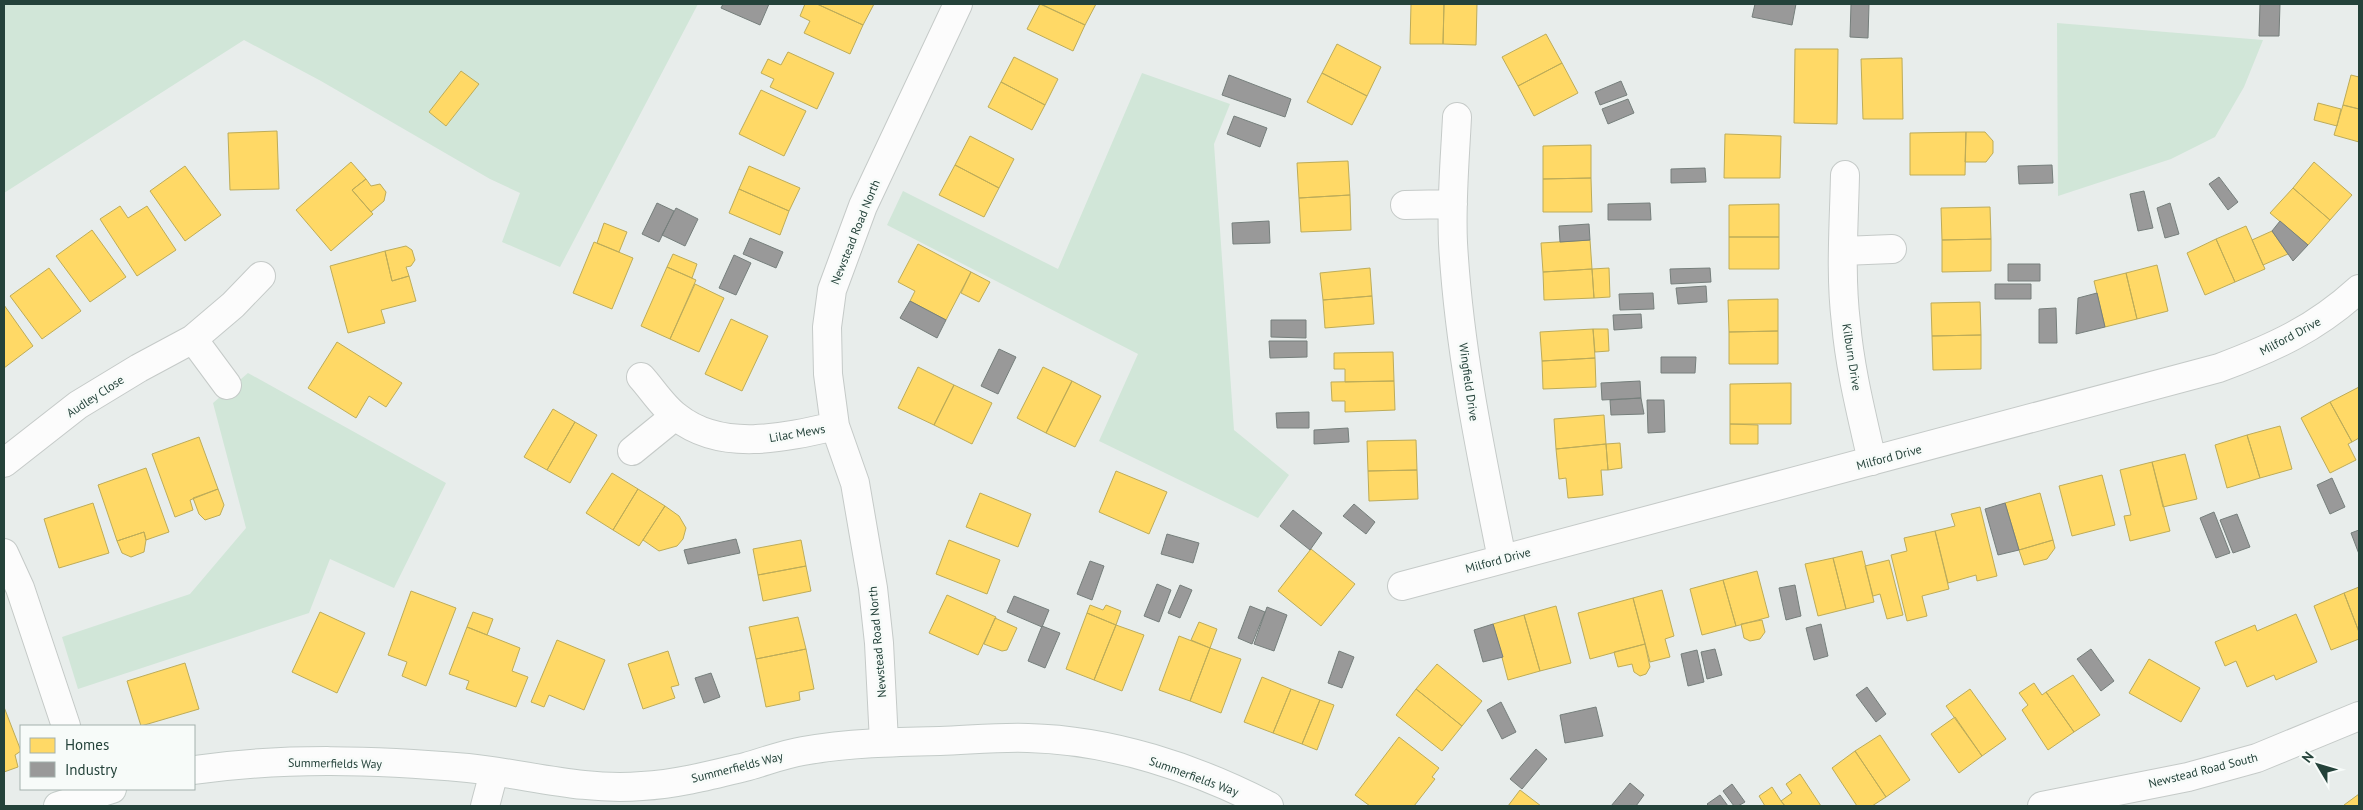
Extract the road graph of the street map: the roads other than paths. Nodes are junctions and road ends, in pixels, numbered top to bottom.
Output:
1 (958, 4) edge
2 (1457, 118) dead end
3 (1845, 175) dead end
4 (1453, 204) junction
5 (1405, 205) dead end
6 (1892, 249) dead end
7 (1843, 251) junction
8 (261, 276) dead end
9 (2359, 289) edge
10 (193, 339) junction
11 (642, 376) dead end
12 (226, 385) dead end
13 (675, 416) junction
14 (835, 426) junction
15 (632, 452) dead end
16 (1872, 461) junction
17 (4, 463) edge
18 (4, 553) edge
19 (1502, 559) junction
20 (1402, 586) dead end
21 (2359, 716) edge
22 (66, 725) edge
23 (884, 742) junction
24 (195, 770) edge
25 (494, 772) junction
26 (96, 791) edge
27 (58, 806) edge
28 (485, 806) edge
29 (1269, 806) edge
30 (2042, 806) edge

1 - 14 street, Newstead Road North
2 - 4 street, Wingfield Drive
3 - 7 street, Kilburn Drive
4 - 5 street
4 - 19 street, Wingfield Drive
6 - 7 street
7 - 16 street, Kilburn Drive
8 - 10 street, Audley Close
9 - 16 street, Milford Drive
10 - 12 street
10 - 17 street, Audley Close
11 - 13 street, Lilac Mews
13 - 14 street, Lilac Mews
13 - 15 street
14 - 23 street, Newstead Road North
16 - 19 street, Milford Drive
18 - 22 street
19 - 20 street, Milford Drive
21 - 30 street, Newstead Road South
23 - 25 street, Summerfields Way
23 - 29 street, Summerfields Way
24 - 25 street, Summerfields Way
25 - 28 street
26 - 27 street

